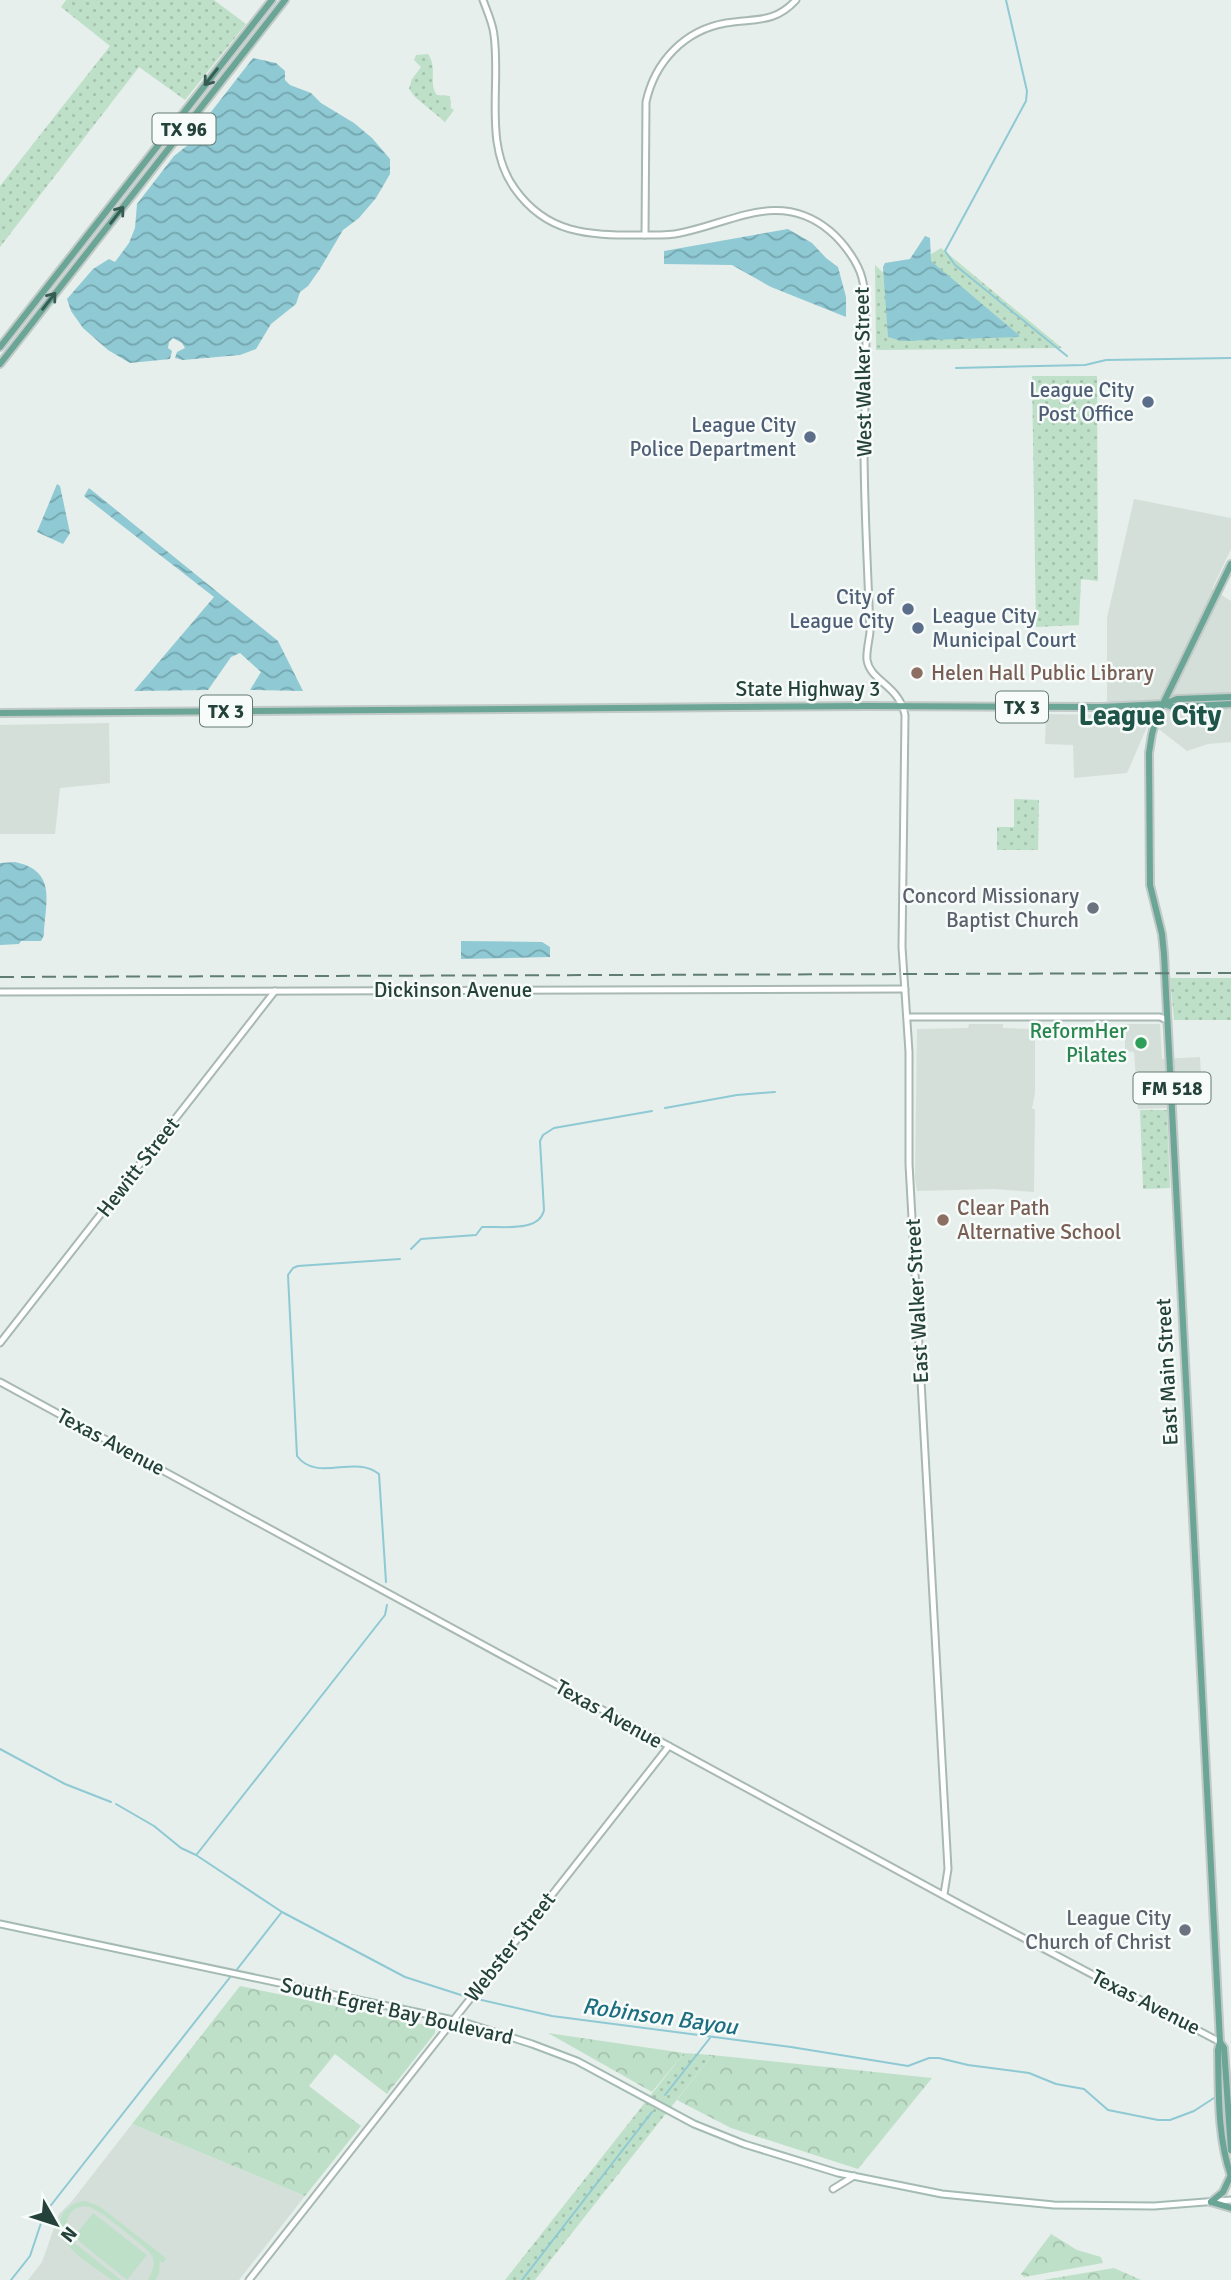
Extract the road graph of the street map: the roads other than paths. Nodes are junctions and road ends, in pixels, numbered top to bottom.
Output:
1 (272, 0) edge
2 (285, 0) edge
3 (483, 0) edge
4 (796, 0) edge
5 (645, 235) junction
6 (0, 347) edge
7 (0, 364) edge
8 (1231, 564) edge
9 (1231, 697) edge
10 (1164, 704) junction
11 (1231, 704) edge
12 (903, 706) junction
13 (0, 713) edge
14 (905, 989) junction
15 (275, 991) junction
16 (0, 992) edge
17 (908, 1017) junction
18 (1167, 1020) junction
19 (0, 1343) edge
20 (0, 1382) edge
21 (669, 1746) junction
22 (944, 1894) junction
23 (0, 1924) edge
24 (453, 2021) junction
25 (1220, 2042) junction
26 (1224, 2108) junction
27 (1231, 2150) edge
28 (1231, 2175) edge
29 (853, 2176) junction
30 (833, 2189) dead end
31 (1231, 2200) edge
32 (1211, 2202) junction
33 (1231, 2208) edge
34 (248, 2280) edge

1 -> 6 main road, TX 96
7 -> 2 main road, TX 96
3 - 5 street, West Walker Street
4 - 5 street
5 - 12 street, West Walker Street
8 - 10 main road, FM 518
9 - 10 main road, State Highway 3 / TX 3
10 - 11 main road, State Highway 3 / TX 3
10 - 12 main road, State Highway 3 / TX 3
10 - 18 main road, East Main Street / FM 518
12 - 13 main road, State Highway 3 / TX 3
12 - 14 street, East Walker Street
14 - 15 street, Dickinson Avenue
14 - 17 street, East Walker Street
15 - 16 street, Dickinson Avenue
15 - 19 street, Hewitt Street
17 - 18 street
17 - 22 street, East Walker Street
18 - 25 main road, East Main Street / FM 518
20 - 21 street, Texas Avenue
21 - 22 street, Texas Avenue
21 - 24 street, Webster Street
22 - 25 street, Texas Avenue
23 - 24 street, South Egret Bay Boulevard
24 - 29 street, South Egret Bay Boulevard
24 - 34 street, Webster Street
25 - 26 main road, East Main Street / FM 518
26 - 27 main road, East Main Street / FM 518
26 - 28 main road, East Main Street / FM 518
28 - 32 main road
29 - 30 street
29 - 32 street, South Egret Bay Boulevard
31 - 32 street, South Egret Bay Boulevard
32 - 33 main road

